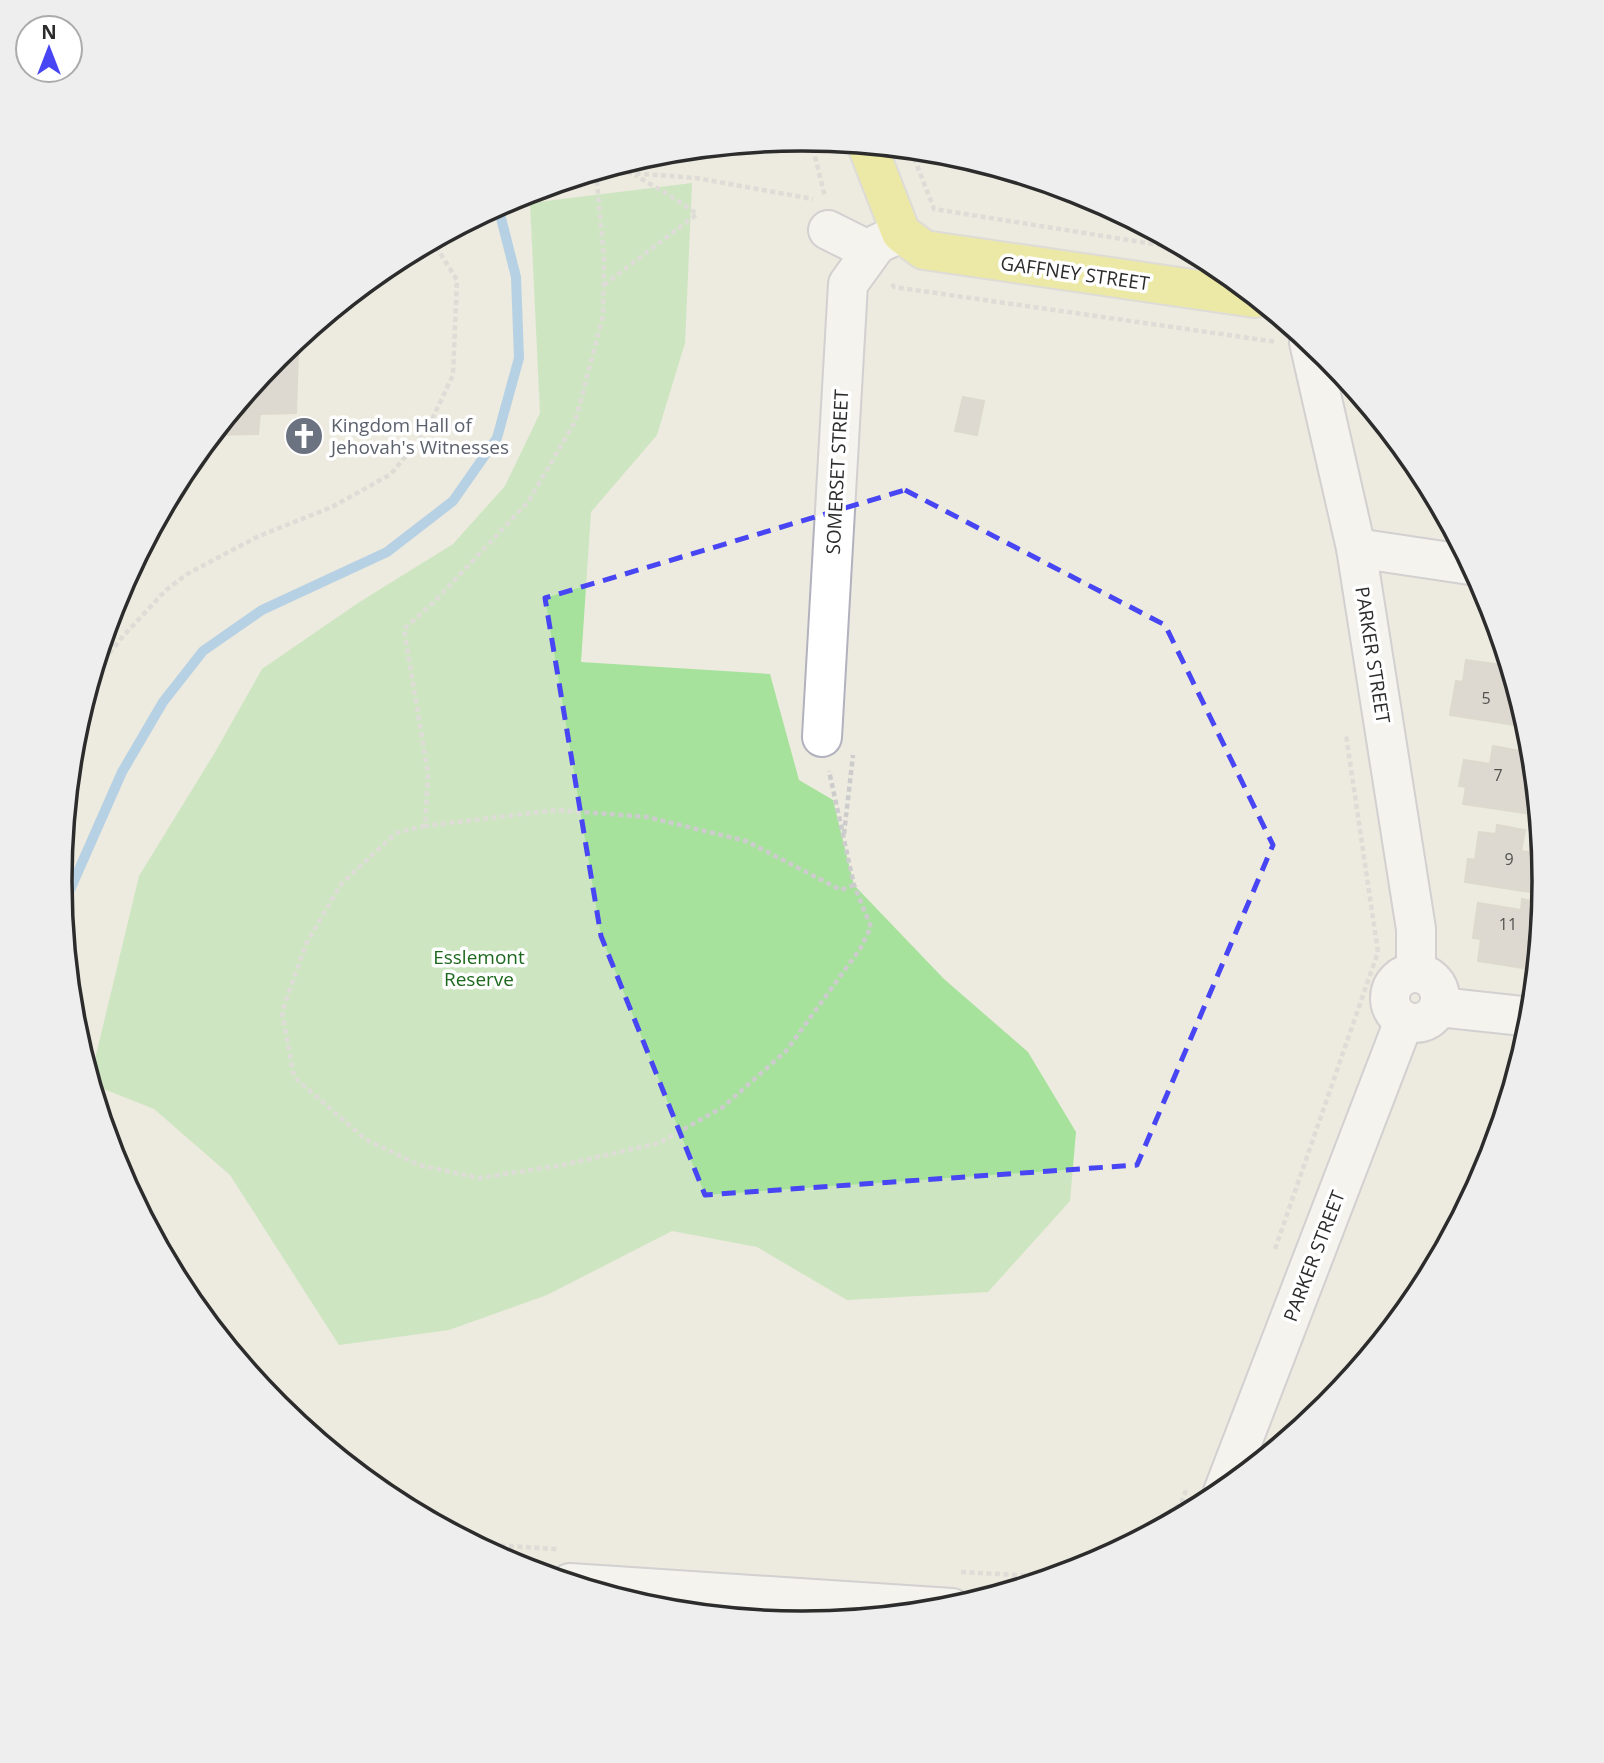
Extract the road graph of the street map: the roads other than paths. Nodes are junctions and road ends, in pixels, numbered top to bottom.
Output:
1 (869, 155) edge
2 (827, 216) road end
3 (886, 242) junction
4 (1238, 296) edge
5 (1313, 360) edge
6 (1356, 548) junction
7 (1459, 563) edge
8 (822, 737) road end
9 (1416, 972) junction
10 (1439, 1007) junction
11 (1519, 1016) edge
12 (1404, 1021) junction
13 (1207, 1485) edge
14 (608, 1585) edge
15 (904, 1605) edge

1 - 3 main road
2 - 3 street
3 - 4 main road, GAFFNEY STREET
3 - 8 street, SOMERSET STREET
5 - 6 street, PARKER STREET
6 - 7 street
6 - 9 street, PARKER STREET
9 - 10 street
9 - 12 street
10 - 11 street
10 - 12 street
12 - 13 street, PARKER STREET
14 - 15 street

